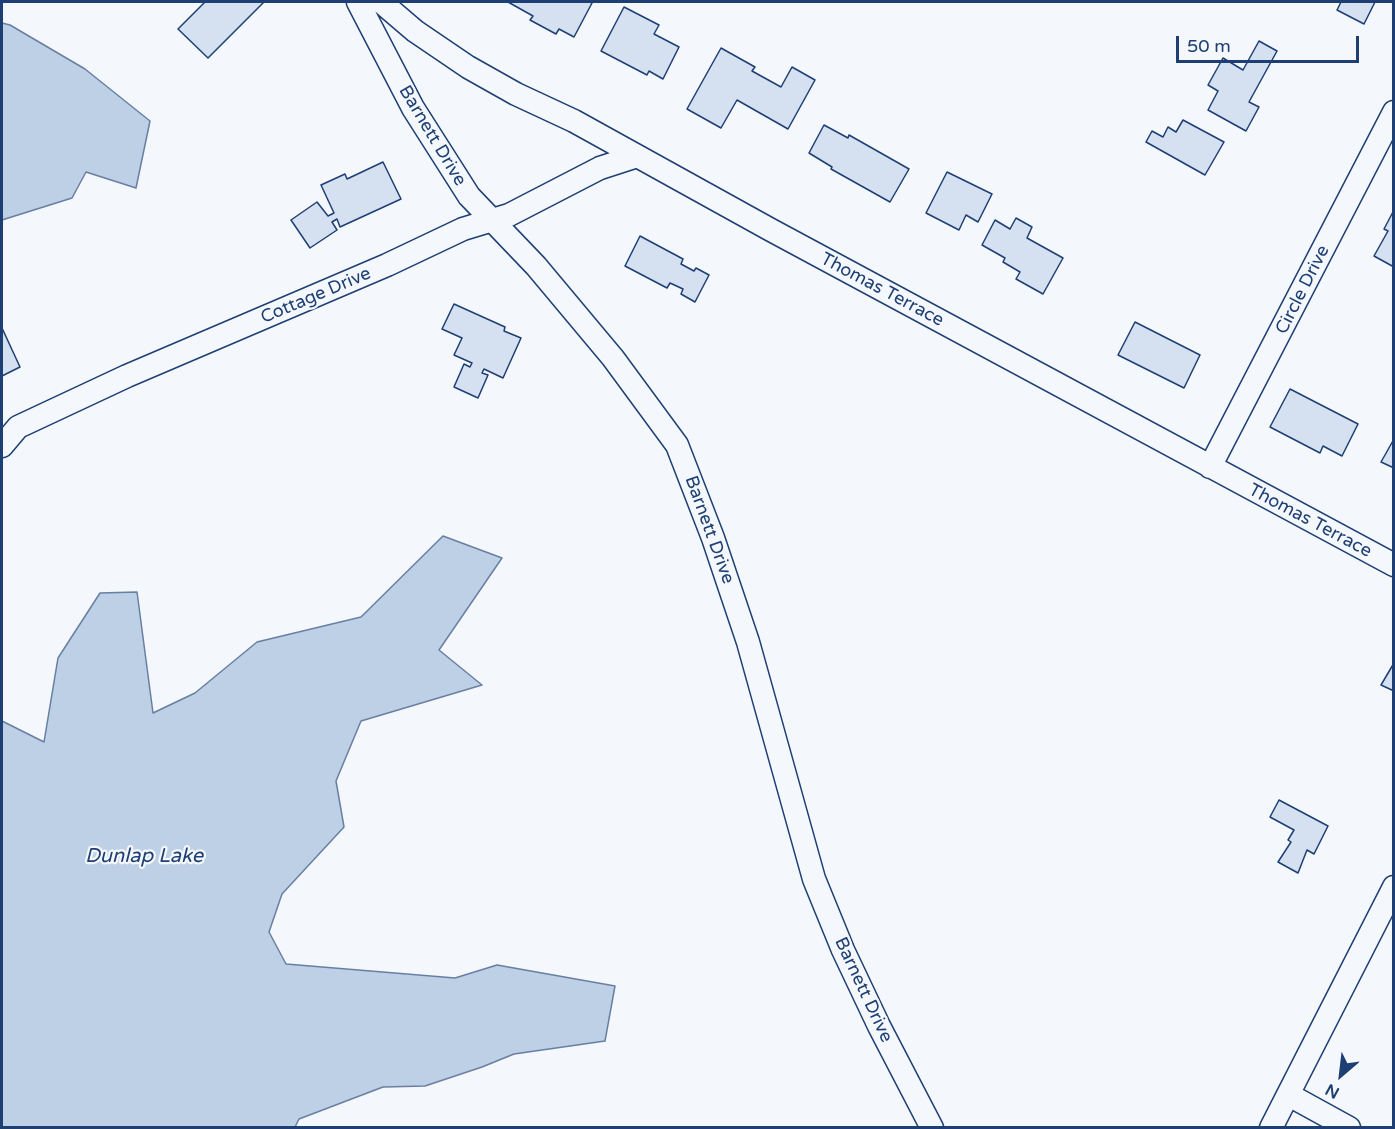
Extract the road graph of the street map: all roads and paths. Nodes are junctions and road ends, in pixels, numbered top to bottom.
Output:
1 (358, 2) edge
2 (381, 2) edge
3 (1394, 112) edge
4 (637, 156) junction
5 (492, 220) junction
6 (2, 446) edge
7 (1210, 467) junction
8 (1394, 565) edge
9 (1394, 887) edge
10 (1289, 1095) junction
11 (932, 1128) edge
12 (1271, 1128) edge
13 (1349, 1128) edge

1 - 5 street, Barnett Drive
2 - 4 street, Thomas Terrace
3 - 7 street, Circle Drive
4 - 5 street, Cottage Drive
4 - 7 street, Thomas Terrace
5 - 6 street, Cottage Drive
5 - 11 street, Barnett Drive
7 - 8 street, Thomas Terrace
9 - 10 street
10 - 12 street
10 - 13 street

